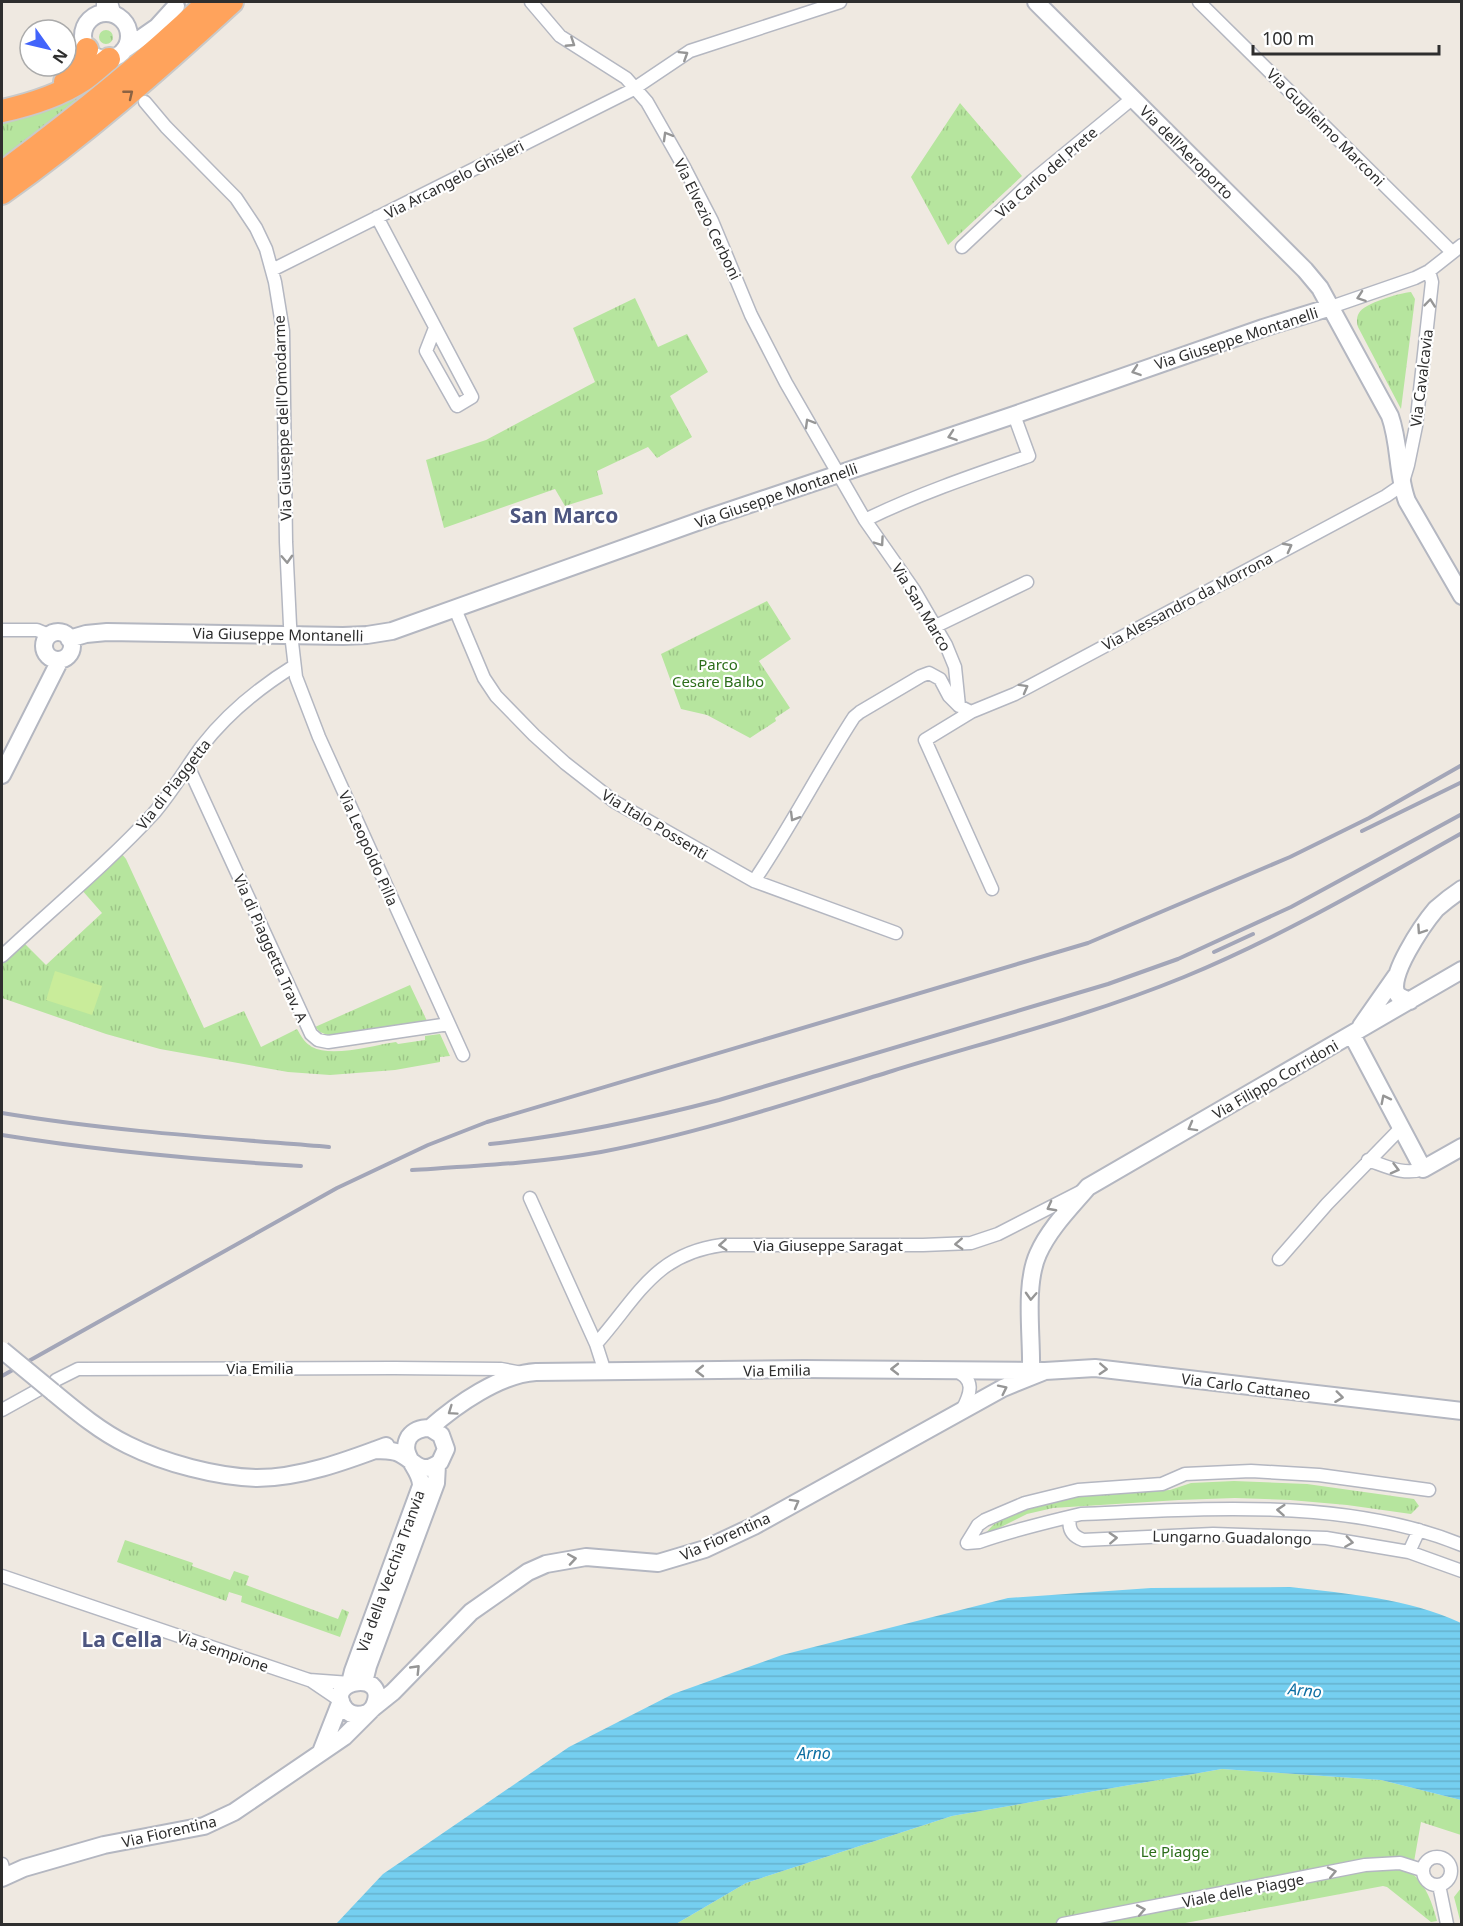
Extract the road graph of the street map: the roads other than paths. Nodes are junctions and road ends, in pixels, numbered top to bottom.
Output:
1 (208, 2) edge
2 (232, 2) edge
3 (531, 2) edge
4 (840, 2) edge
5 (1036, 2) edge
6 (1199, 2) edge
7 (178, 4) edge
8 (108, 8) edge
9 (128, 29) junction
10 (87, 49) junction
11 (117, 54) junction
12 (636, 88) junction
13 (1133, 99) junction
14 (145, 102) dead end
15 (2, 103) edge
16 (2, 111) edge
17 (78, 125) junction
18 (2, 173) edge
19 (2, 193) edge
20 (376, 217) junction
21 (962, 246) dead end
22 (1457, 249) edge
23 (272, 270) junction
24 (1429, 271) junction
25 (1331, 307) junction
26 (435, 328) junction
27 (1014, 415) junction
28 (838, 474) junction
29 (1402, 485) junction
30 (865, 519) junction
31 (1027, 582) dead end
32 (1461, 596) edge
33 (455, 609) junction
34 (936, 626) junction
35 (2, 630) edge
36 (49, 635) junction
37 (291, 635) junction
38 (69, 639) junction
39 (60, 660) junction
40 (294, 666) junction
41 (959, 706) junction
42 (971, 712) junction
43 (188, 766) junction
44 (2, 775) edge
45 (754, 881) junction
46 (992, 889) dead end
47 (1461, 889) edge
48 (896, 933) dead end
49 (2, 956) edge
50 (1461, 970) edge
51 (1396, 975) junction
52 (1410, 1001) junction
53 (449, 1024) junction
54 (1354, 1033) junction
55 (463, 1055) dead end
56 (1400, 1129) junction
57 (1461, 1147) edge
58 (1368, 1160) junction
59 (1422, 1169) junction
60 (1088, 1187) junction
61 (530, 1198) dead end
62 (1279, 1259) dead end
63 (596, 1344) junction
64 (2, 1350) edge
65 (954, 1369) junction
66 (468, 1370) junction
67 (1038, 1370) junction
68 (605, 1372) junction
69 (524, 1373) junction
70 (49, 1388) junction
71 (472, 1398) junction
72 (2, 1410) edge
73 (963, 1410) junction
74 (1461, 1411) edge
75 (430, 1428) junction
76 (411, 1435) junction
77 (375, 1450) junction
78 (410, 1461) junction
79 (437, 1465) junction
80 (1429, 1490) dead end
81 (1070, 1518) junction
82 (1419, 1530) junction
83 (1461, 1545) edge
84 (1409, 1552) junction
85 (1461, 1571) edge
86 (2, 1576) edge
87 (309, 1680) junction
88 (357, 1682) junction
89 (341, 1701) junction
90 (370, 1710) junction
91 (321, 1752) junction
92 (1456, 1865) edge
93 (1422, 1870) junction
94 (3, 1873) edge
95 (1439, 1885) junction
96 (1063, 1924) edge
97 (1447, 1924) edge

1 - 17 highway
17 -> 2 highway
3 -> 12 street, Via Elvezio Cerboni
12 -> 4 street, Via Arcangelo Ghisleri
5 - 13 street, Via dell'Aeroporto
6 - 22 street, Via Guglielmo Marconi
7 - 9 street
7 - 11 street
8 - 9 street
8 - 10 street
9 - 11 street
10 - 11 street
10 - 15 highway
11 - 16 highway
12 - 20 street, Via Arcangelo Ghisleri
28 -> 12 street, Via Elvezio Cerboni
13 - 21 street, Via Carlo del Prete
13 - 25 street, Via dell'Aeroporto
14 - 23 street, Via Giuseppe dell'Omodarme
17 - 18 highway
17 - 19 highway
20 - 23 street, Via Arcangelo Ghisleri
20 - 26 street
22 - 24 street, Via Giuseppe Montanelli
23 -> 37 street, Via Giuseppe dell'Omodarme
24 -> 25 street, Via Giuseppe Montanelli
29 -> 24 street, Via Cavalcavia
25 -> 27 street, Via Giuseppe Montanelli
25 - 29 street, Via dell'Aeroporto
26 - 26 street
27 -> 28 street, Via Giuseppe Montanelli
27 - 30 street
28 - 30 street, Via San Marco
28 - 33 street, Via Giuseppe Montanelli
29 - 32 street, Via dell'Aeroporto
42 -> 29 street, Via Alessandro da Morrona
30 -> 34 street, Via San Marco
31 - 34 street
33 - 37 street, Via Giuseppe Montanelli
33 - 45 street, Via Italo Possenti
34 - 41 street, Via San Marco
35 - 36 street
36 - 38 street
36 - 39 street
37 - 38 street, Via Giuseppe Montanelli
37 - 40 street, Via Leopoldo Pilla
38 - 39 street
39 - 44 street
40 - 43 street, Via di Piaggetta
40 - 53 street, Via Leopoldo Pilla
41 - 42 street
41 -> 45 street
42 - 46 street
43 - 49 street, Via di Piaggetta
43 - 53 street, Via di Piaggetta Trav. A
45 - 48 street, Via Italo Possenti
47 -> 51 street
50 - 52 street, Via Filippo Corridoni
51 - 52 street
51 - 54 street
52 - 54 street, Via Filippo Corridoni
53 - 55 street, Via Leopoldo Pilla
56 -> 54 street
54 -> 60 street, Via Filippo Corridoni
56 - 58 street
56 - 59 street
57 - 59 street
58 -> 59 street
58 - 62 street
60 -> 63 street, Via Giuseppe Saragat
60 -> 67 street
61 - 63 street
63 - 68 street
64 - 70 street, bridge
65 - 67 street, Via Emilia
65 -> 68 street, Via Emilia
65 - 73 street
66 - 69 street, Via Emilia
66 - 70 street, Via Emilia
66 - 71 street
73 -> 67 street, Via Fiorentina
67 -> 74 street, Via Carlo Cattaneo
68 - 69 street, Via Emilia
69 - 71 street, Via Emilia
70 - 72 street, Via Emilia
70 - 77 street
71 -> 75 street, Via Emilia
90 -> 73 street, Via Fiorentina
75 - 76 street
75 - 79 street
76 - 77 street
76 - 78 street
77 - 78 street
78 - 79 street
78 - 88 street, Via della Vecchia Tranvia
79 - 88 street, Via della Vecchia Tranvia
80 - 81 street, Lungarno Guadalongo
82 -> 81 street, Lungarno Guadalongo
81 -> 84 street, Lungarno Guadalongo
82 - 83 street, Lungarno Guadalongo
82 - 84 street
84 - 85 street, Lungarno Guadalongo
86 - 87 street, Via Sempione
87 - 88 street, Via Sempione
87 - 89 street, Via Sempione
88 - 89 street
88 - 90 street
89 - 90 street
89 - 91 street
90 - 91 street, Via Fiorentina
91 - 94 street, Via Fiorentina
92 - 93 street
92 - 95 street
93 - 95 street, Viale delle Piagge
96 -> 93 street, Viale delle Piagge
95 - 97 street

